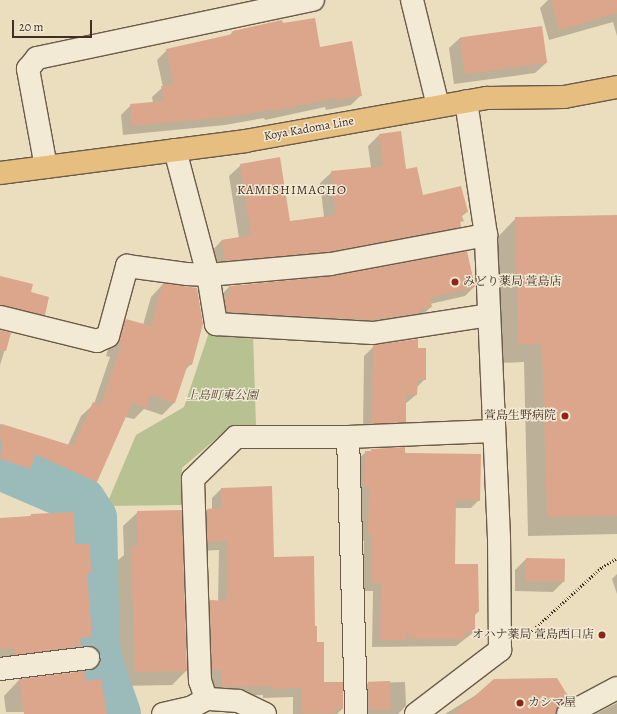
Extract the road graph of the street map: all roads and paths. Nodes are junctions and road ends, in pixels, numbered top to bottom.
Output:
1 (313, 0) edge
2 (412, 0) edge
3 (617, 87) edge
4 (466, 101) junction
5 (438, 106) junction
6 (175, 150) junction
7 (46, 167) junction
8 (0, 173) edge
9 (486, 235) junction
10 (208, 275) junction
11 (489, 315) junction
12 (0, 316) edge
13 (494, 431) junction
14 (348, 437) junction
15 (617, 558) edge
16 (500, 650) junction
17 (88, 658) dead end
18 (0, 669) edge
19 (617, 688) edge
20 (206, 699) junction
21 (238, 707) edge
22 (163, 714) edge
23 (265, 714) edge
24 (356, 714) edge
25 (416, 714) edge
26 (568, 714) edge

1 - 7 street
2 - 5 street
3 - 4 main road, Koya Kadoma Line
4 - 5 main road, Koya Kadoma Line
4 - 9 street
5 - 6 main road, Koya Kadoma Line
6 - 7 main road, Koya Kadoma Line
6 - 10 street
7 - 8 main road, Koya Kadoma Line
9 - 10 street
9 - 11 street
10 - 11 street
10 - 12 street
11 - 13 street
13 - 14 street
13 - 16 street
14 - 20 street
14 - 24 street
15 - 16 path
16 - 25 street
17 - 18 street
19 - 26 street
20 - 21 street
20 - 22 street
21 - 23 street

